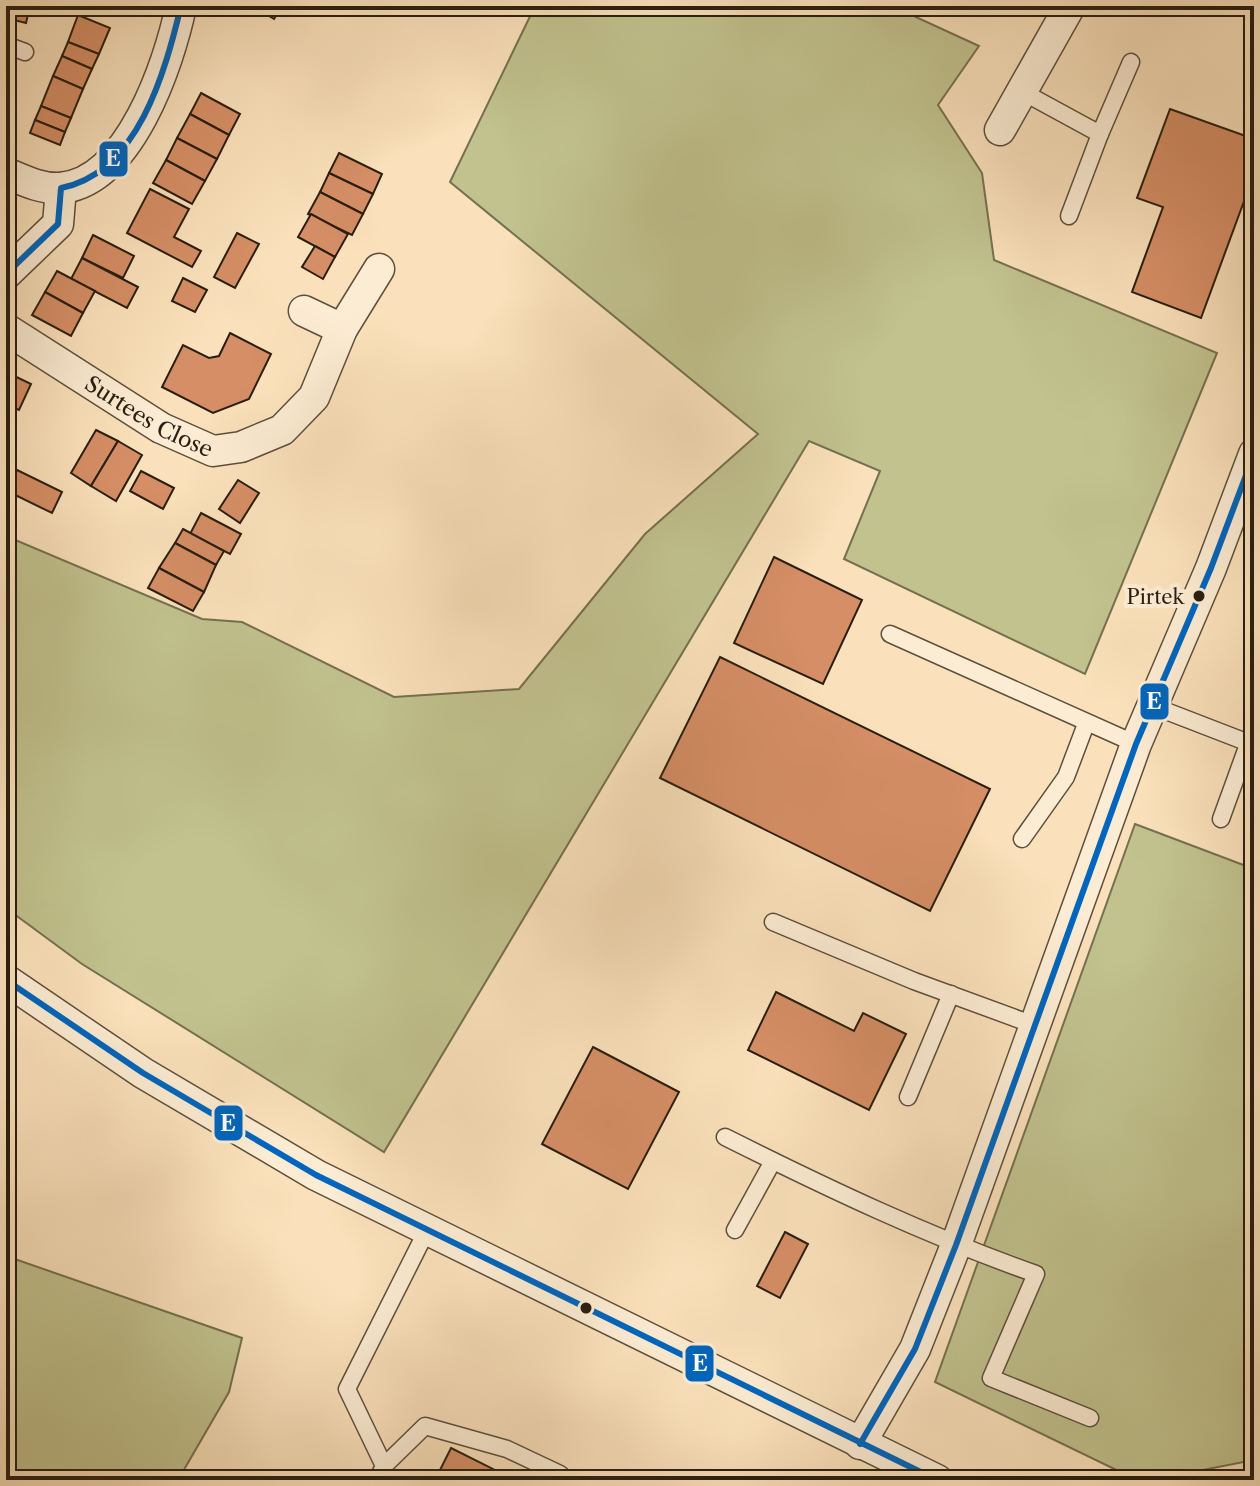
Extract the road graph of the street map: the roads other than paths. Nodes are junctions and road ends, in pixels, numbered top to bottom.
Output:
1 (181, 6) edge
2 (1070, 6) edge
3 (6, 45) edge
4 (25, 52) dead end
5 (1131, 62) dead end
6 (1021, 91) junction
7 (1000, 130) dead end
8 (1100, 134) junction
9 (6, 173) edge
10 (61, 188) junction
11 (1069, 216) dead end
12 (379, 269) dead end
13 (6, 274) edge
14 (304, 311) dead end
15 (6, 329) edge
16 (342, 329) junction
17 (1254, 454) edge
18 (890, 634) dead end
19 (1153, 706) junction
20 (1086, 724) junction
21 (1252, 739) edge
22 (1136, 744) junction
23 (1221, 819) dead end
24 (1022, 839) dead end
25 (773, 922) dead end
26 (6, 980) edge
27 (951, 994) junction
28 (1034, 1025) junction
29 (908, 1097) dead end
30 (725, 1137) dead end
31 (773, 1161) junction
32 (427, 1230) junction
33 (735, 1230) dead end
34 (956, 1245) junction
35 (1090, 1418) dead end
36 (860, 1444) junction
37 (380, 1473) edge
38 (560, 1474) dead end
39 (937, 1480) edge

1 - 10 street
2 - 6 street
3 - 4 lane
5 - 8 lane
6 - 7 street
6 - 8 lane
8 - 11 lane
9 - 10 street
10 - 13 street
12 - 16 street, Surtees Close
14 - 16 street
15 - 16 street, Surtees Close
17 - 19 street
18 - 20 lane
19 - 21 lane
19 - 22 street
20 - 22 lane
20 - 24 lane
21 - 23 lane
22 - 28 street
25 - 27 lane
26 - 32 street
27 - 28 lane
27 - 29 lane
28 - 34 street
30 - 31 lane
31 - 33 lane
31 - 34 lane
32 - 36 street
32 - 37 lane
34 - 35 lane
34 - 36 street
36 - 39 street
37 - 38 lane

